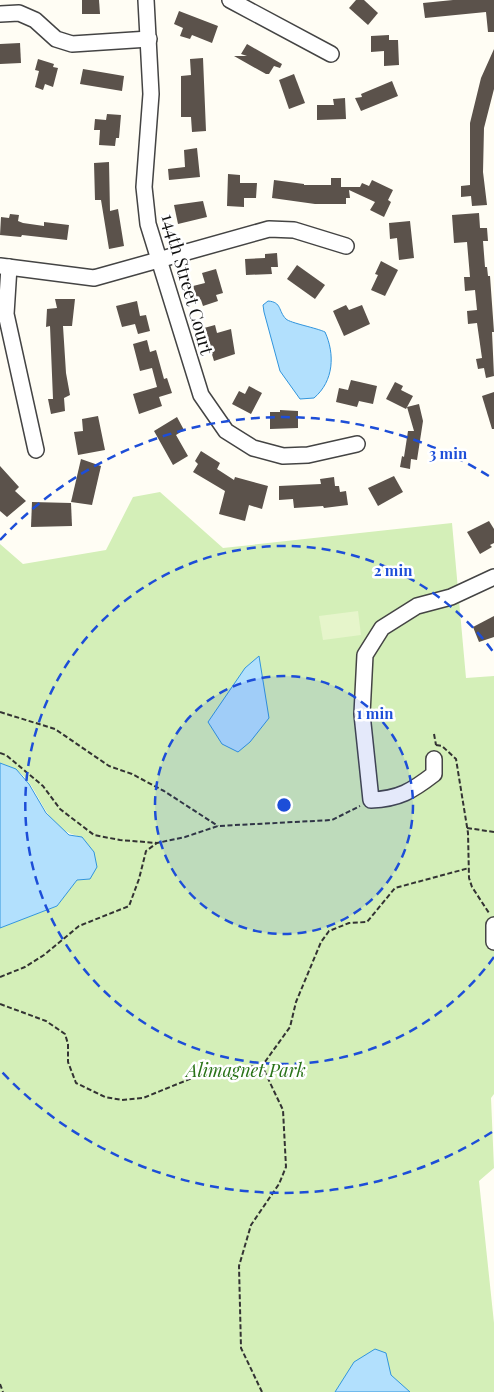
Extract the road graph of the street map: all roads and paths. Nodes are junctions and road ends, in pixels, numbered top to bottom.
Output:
1 (146, 0) edge
2 (230, 0) edge
3 (0, 14) edge
4 (149, 39) junction
5 (330, 54) dead end
6 (346, 246) dead end
7 (159, 261) junction
8 (4, 267) edge
9 (357, 444) dead end
10 (36, 450) dead end
11 (494, 578) edge
12 (0, 712) edge
13 (435, 752) joint
14 (0, 753) edge
15 (371, 800) junction
16 (218, 826) junction
17 (466, 828) junction
18 (494, 832) edge
19 (157, 842) junction
20 (469, 868) junction
21 (492, 921) edge
22 (494, 942) edge
23 (0, 977) edge
24 (0, 1004) edge
25 (262, 1066) junction
26 (0, 1384) edge
27 (3, 1392) edge
28 (262, 1392) edge

1 - 4 street, 144th Street Court
2 - 5 street
3 - 4 street
4 - 7 street, 144th Street Court
6 - 7 street
7 - 8 street
7 - 9 street, 144th Street Court
8 - 10 street
11 - 15 street
12 - 16 path
13 - 15 street
13 - 17 path
14 - 19 path
15 - 16 path
16 - 19 path
17 - 18 path
17 - 20 path
19 - 23 path
20 - 21 path
20 - 25 path
21 - 22 street
24 - 25 path
25 - 28 path
26 - 27 path

